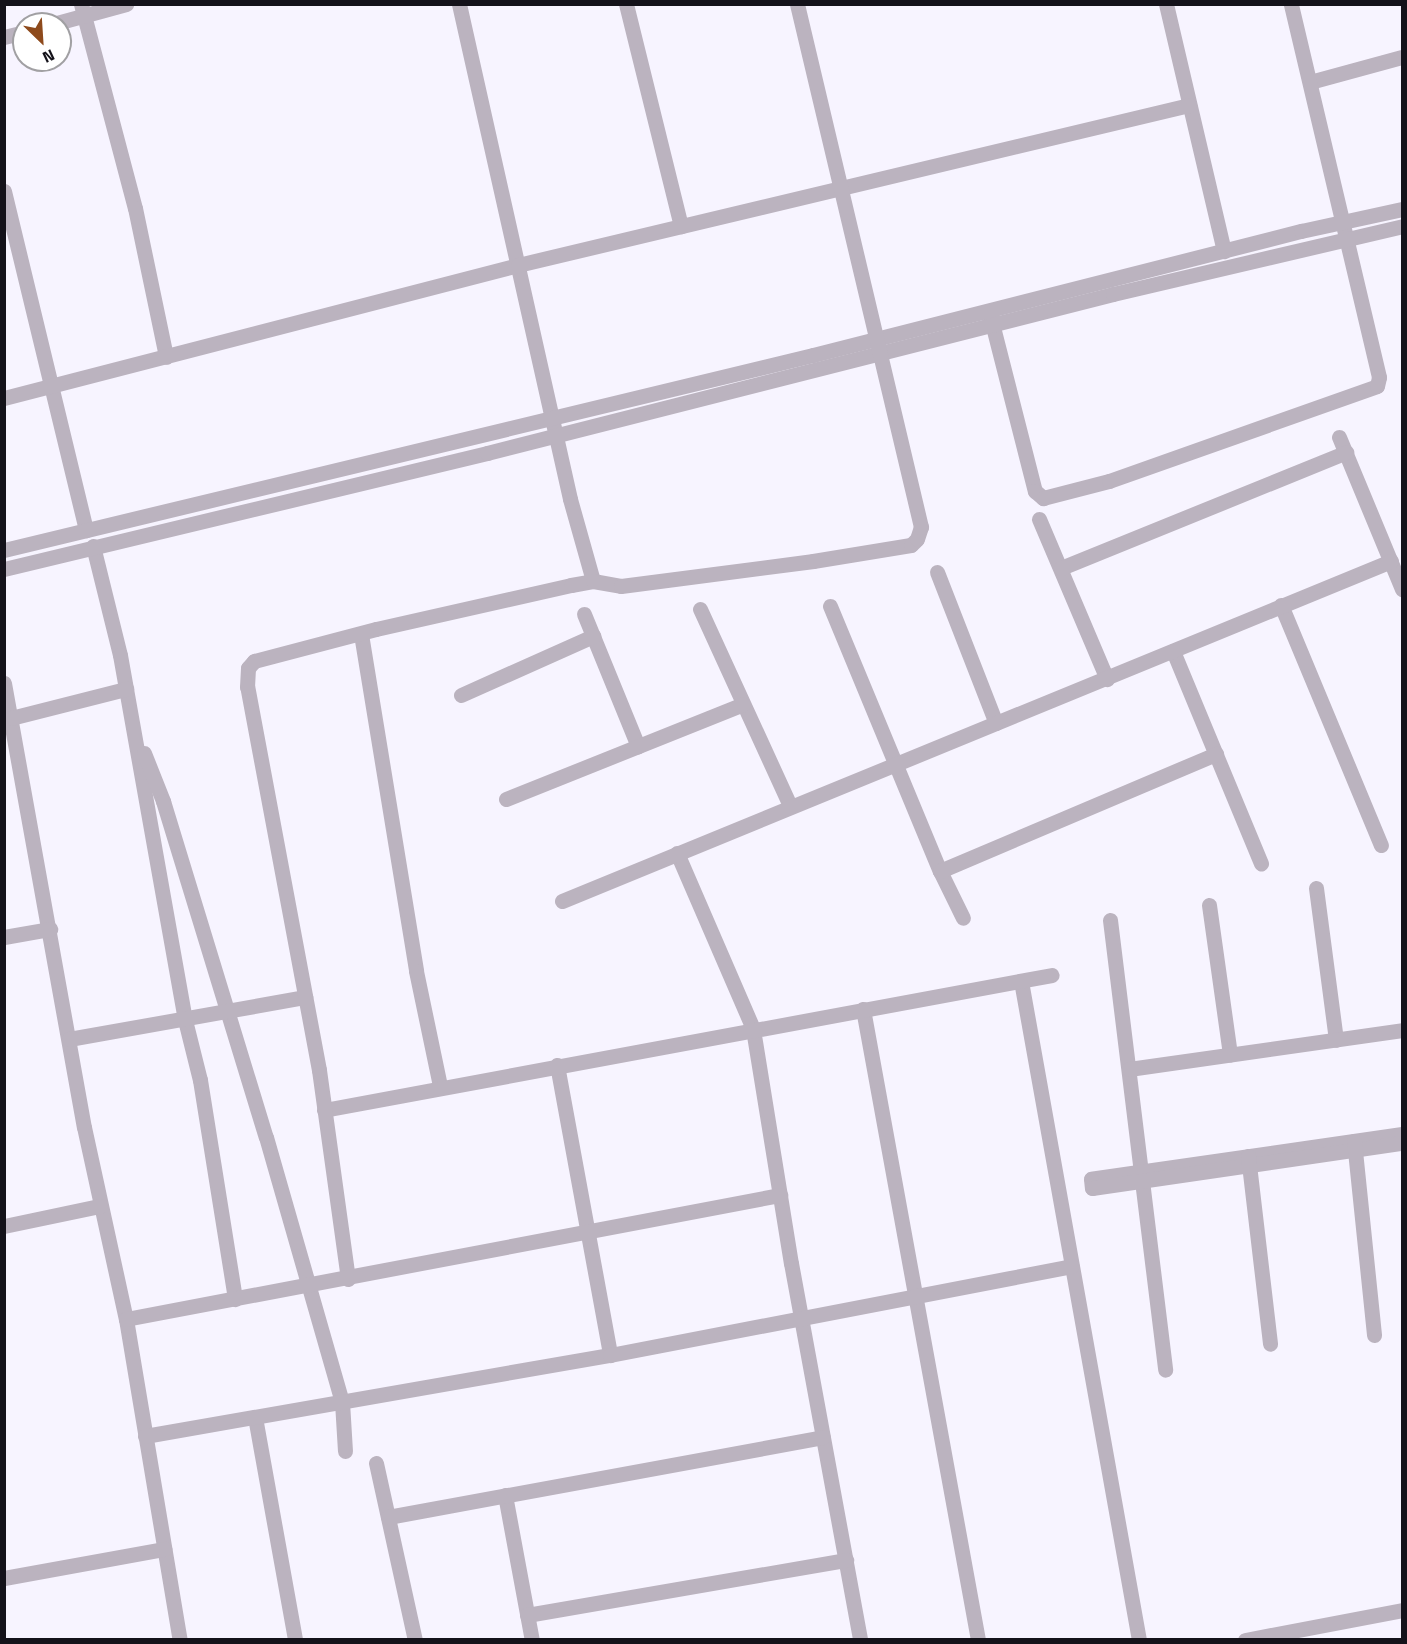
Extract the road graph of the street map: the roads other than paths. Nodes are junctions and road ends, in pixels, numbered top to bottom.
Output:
1 (126, 4) edge
2 (459, 4) edge
3 (626, 4) edge
4 (797, 4) edge
5 (1166, 4) edge
6 (1291, 4) edge
7 (83, 10) edge
8 (1402, 57) edge
9 (1310, 82) junction
10 (1189, 105) junction
11 (842, 188) junction
12 (4, 191) edge
13 (1402, 210) edge
14 (1343, 222) junction
15 (681, 226) junction
16 (1402, 226) edge
17 (1347, 240) junction
18 (1224, 251) junction
19 (518, 265) junction
20 (989, 309) junction
21 (993, 324) junction
22 (877, 346) junction
23 (166, 357) junction
24 (52, 385) junction
25 (4, 398) edge
26 (551, 415) junction
27 (555, 434) junction
28 (1339, 437) dead end
29 (1346, 452) junction
30 (1039, 519) dead end
31 (86, 530) junction
32 (93, 546) junction
33 (4, 550) edge
34 (1391, 561) junction
35 (4, 568) edge
36 (1061, 568) junction
37 (937, 572) dead end
38 (593, 581) junction
39 (1402, 589) edge
40 (1281, 605) junction
41 (830, 606) dead end
42 (700, 609) dead end
43 (584, 614) dead end
44 (361, 634) junction
45 (593, 636) junction
46 (1173, 651) junction
47 (1107, 679) junction
48 (4, 683) edge
49 (126, 689) junction
50 (461, 695) dead end
51 (743, 704) junction
52 (12, 718) junction
53 (131, 719) junction
54 (996, 723) junction
55 (638, 746) junction
56 (1216, 754) junction
57 (896, 763) junction
58 (506, 799) dead end
59 (790, 806) junction
60 (1381, 845) dead end
61 (677, 852) junction
62 (1261, 863) dead end
63 (940, 871) junction
64 (1316, 888) dead end
65 (562, 900) dead end
66 (1209, 905) dead end
67 (963, 918) dead end
68 (1110, 920) dead end
69 (50, 929) junction
70 (4, 937) edge
71 (1052, 975) dead end
72 (1020, 981) junction
73 (305, 997) junction
74 (864, 1009) junction
75 (226, 1012) junction
76 (185, 1020) junction
77 (753, 1029) junction
78 (1402, 1030) edge
79 (69, 1039) junction
80 (1336, 1040) junction
81 (1230, 1055) junction
82 (557, 1065) junction
83 (1129, 1069) junction
84 (440, 1086) junction
85 (324, 1110) junction
86 (1402, 1134) edge
87 (1402, 1143) edge
88 (1354, 1145) junction
89 (1249, 1161) junction
90 (1143, 1176) junction
91 (780, 1195) junction
92 (100, 1206) junction
93 (4, 1226) edge
94 (588, 1233) junction
95 (1072, 1266) junction
96 (348, 1280) junction
97 (308, 1286) junction
98 (918, 1296) junction
99 (235, 1299) junction
100 (801, 1318) junction
101 (126, 1319) junction
102 (1374, 1335) dead end
103 (1270, 1344) dead end
104 (610, 1355) junction
105 (1165, 1370) dead end
106 (342, 1402) junction
107 (255, 1417) junction
108 (145, 1436) junction
109 (823, 1437) junction
110 (345, 1451) dead end
111 (376, 1462) dead end
112 (505, 1496) junction
113 (388, 1517) junction
114 (164, 1549) junction
115 (846, 1560) junction
116 (4, 1578) edge
117 (1402, 1610) edge
118 (527, 1615) junction
119 (180, 1640) edge
120 (295, 1640) edge
121 (415, 1640) edge
122 (532, 1640) edge
123 (860, 1640) edge
124 (978, 1640) edge
125 (1139, 1640) edge
126 (1245, 1640) edge

1 - 7 street
2 - 19 street
3 - 15 street
4 - 11 street
5 - 10 street
6 - 9 street
7 - 23 street
8 - 9 street
9 - 14 street
10 - 11 street
10 - 18 street
11 - 15 street
11 - 22 street
12 - 24 street
13 - 14 street
14 - 17 street
14 - 18 street
15 - 19 street
16 - 17 street
17 - 21 street
17 - 21 street
18 - 20 street
19 - 23 street
19 - 26 street
20 - 21 street
20 - 22 street
21 - 22 street
22 - 26 street
22 - 27 street
22 - 38 street
23 - 24 street
24 - 25 street
24 - 31 street
26 - 27 street
26 - 31 street
27 - 32 street
27 - 38 street
28 - 29 street
29 - 34 street
29 - 36 street
30 - 36 street
31 - 33 street
32 - 35 street
32 - 49 street
34 - 39 street
34 - 40 street
36 - 47 street
37 - 54 street
38 - 44 street
40 - 46 street
40 - 60 street
41 - 57 street
42 - 51 street
43 - 45 street
44 - 73 street
44 - 84 street
45 - 50 street
45 - 55 street
46 - 47 street
46 - 56 street
47 - 54 street
48 - 52 street
49 - 52 street
49 - 53 street
51 - 55 street
51 - 59 street
52 - 69 street
53 - 75 street
53 - 76 street
54 - 57 street
55 - 58 street
56 - 62 street
56 - 63 street
57 - 59 street
57 - 63 street
59 - 61 street
61 - 65 street
61 - 77 street
63 - 67 street
64 - 80 street
66 - 81 street
68 - 83 street
69 - 70 street
69 - 79 street
71 - 72 street
72 - 74 street
72 - 95 street
73 - 75 street
73 - 85 street
74 - 77 street
74 - 98 street
75 - 76 street
75 - 97 street
76 - 79 street
76 - 99 street
77 - 82 street
77 - 91 street
78 - 80 street
79 - 92 street
80 - 81 street
81 - 83 street
82 - 84 street
82 - 94 street
83 - 90 street
84 - 85 street
85 - 96 street
86 - 88 street
87 - 88 street
88 - 89 street
88 - 102 street
89 - 90 street
89 - 103 street
90 - 105 street
91 - 94 street
91 - 100 street
92 - 93 street
92 - 101 street
94 - 96 street
94 - 104 street
95 - 98 street
95 - 125 street
96 - 97 street
97 - 99 street
97 - 106 street
98 - 100 street
98 - 124 street
99 - 101 street
100 - 104 street
100 - 109 street
101 - 108 street
104 - 106 street
106 - 107 street
106 - 110 street
107 - 108 street
107 - 120 street
108 - 114 street
109 - 112 street
109 - 115 street
111 - 113 street
112 - 113 street
112 - 118 street
113 - 121 street
114 - 116 street
114 - 119 street
115 - 118 street
115 - 123 street
117 - 126 street
118 - 122 street

